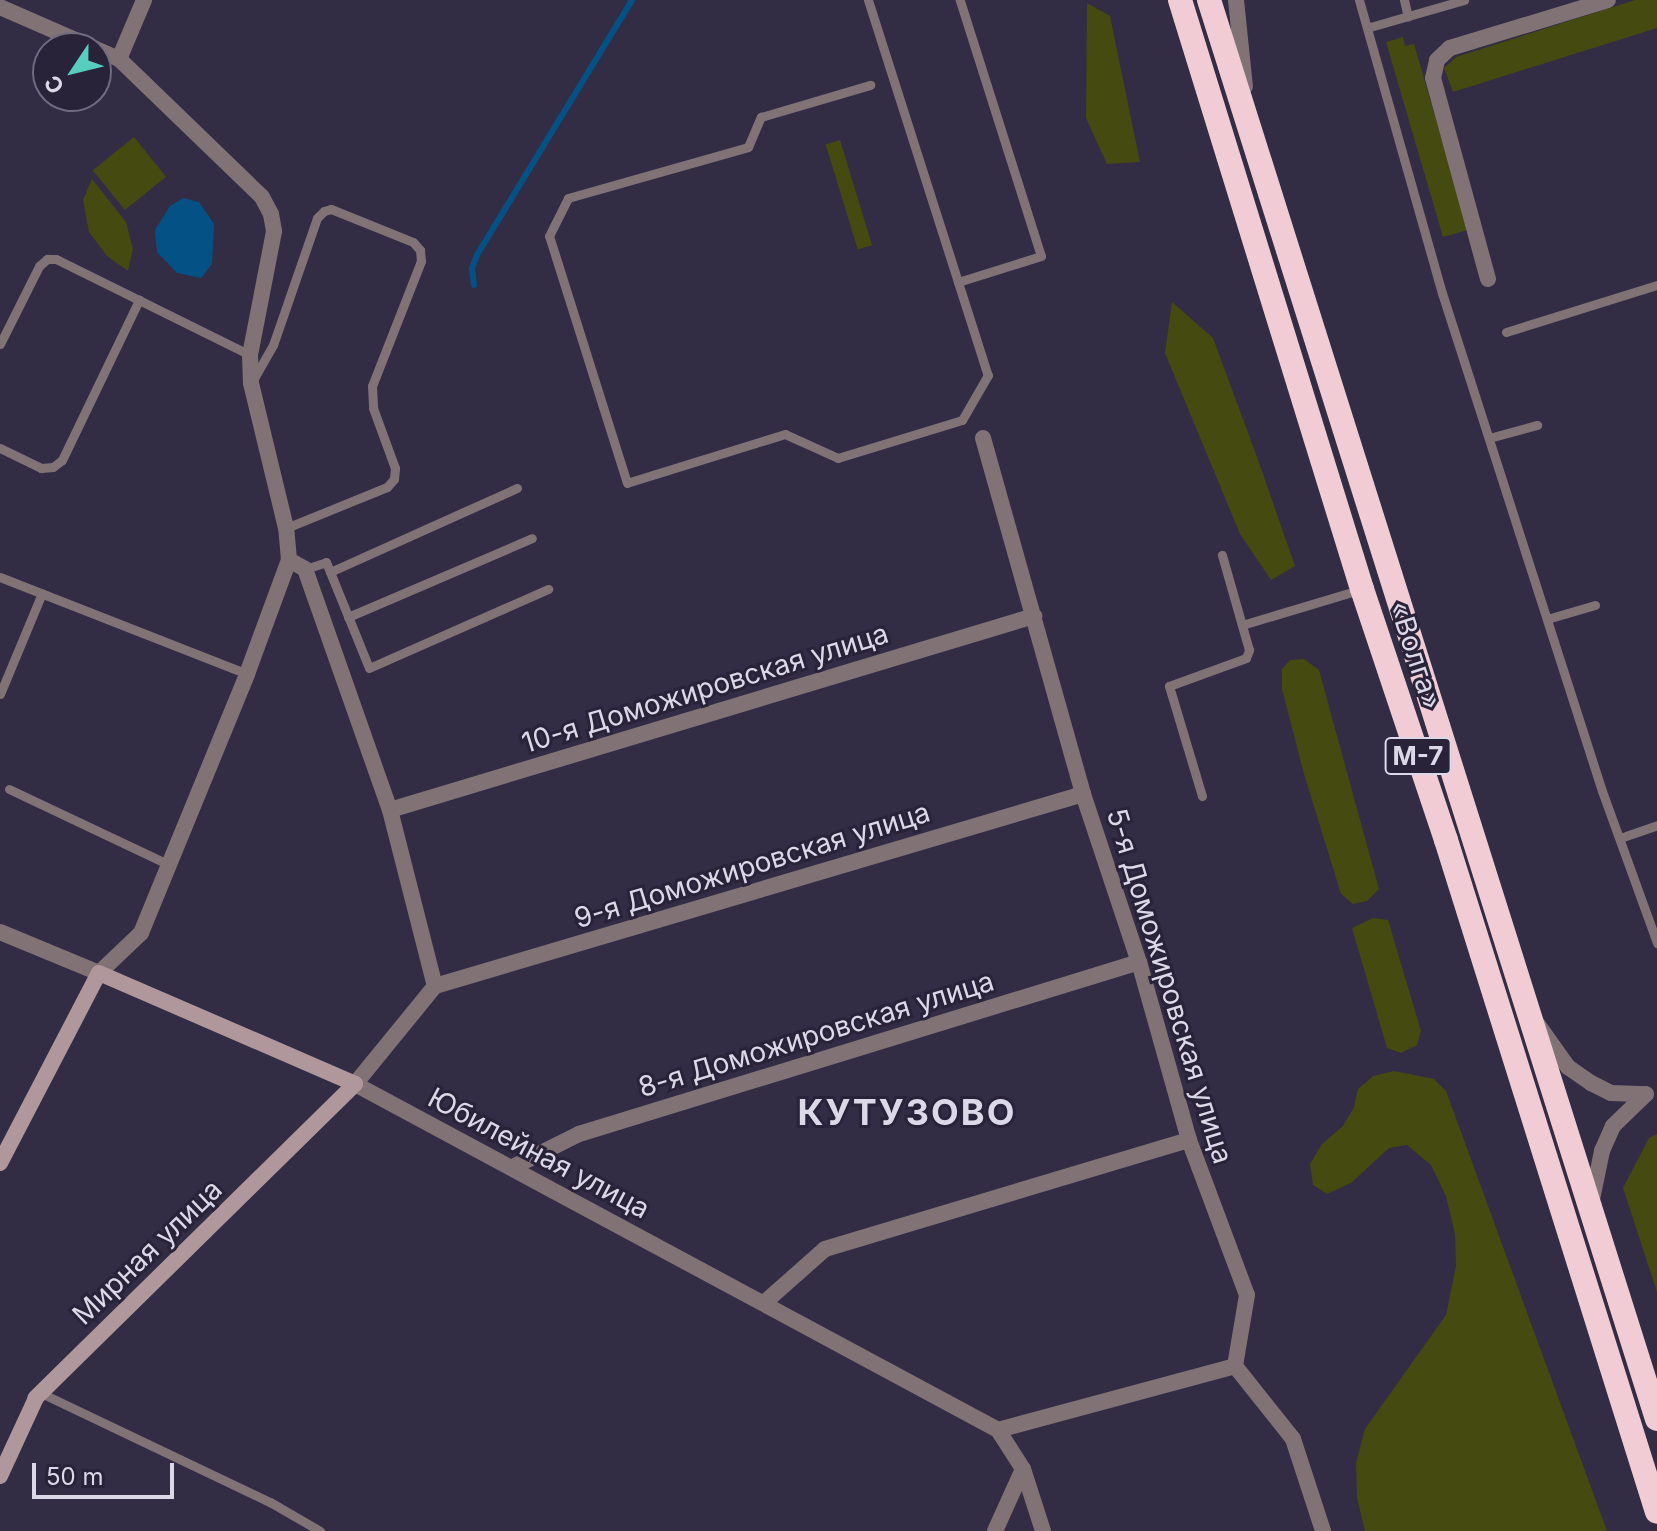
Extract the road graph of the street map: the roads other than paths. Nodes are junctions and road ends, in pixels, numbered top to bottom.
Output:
1 (144, 0) edge
2 (868, 0) edge
3 (960, 0) edge
4 (1180, 0) edge
5 (1209, 0) edge
6 (1236, 0) edge
7 (1359, 0) edge
8 (1404, 0) edge
9 (1464, 0) edge
10 (1608, 0) edge
11 (0, 7) edge
12 (1408, 17) junction
13 (1370, 27) junction
14 (58, 32) edge
15 (112, 56) edge
16 (119, 59) junction
17 (870, 85) dead end
18 (1250, 125) junction
19 (1488, 279) dead end
20 (958, 282) junction
21 (1657, 285) edge
22 (139, 300) junction
23 (1506, 332) dead end
24 (0, 344) edge
25 (250, 355) junction
26 (251, 383) junction
27 (1537, 425) dead end
28 (983, 438) dead end
29 (1489, 438) junction
30 (0, 448) edge
31 (517, 488) dead end
32 (286, 528) junction
33 (532, 538) dead end
34 (1222, 555) dead end
35 (289, 560) junction
36 (305, 569) junction
37 (330, 572) junction
38 (0, 577) edge
39 (548, 589) dead end
40 (1362, 589) junction
41 (42, 593) junction
42 (1595, 605) dead end
43 (1034, 616) junction
44 (348, 617) junction
45 (1547, 619) junction
46 (1242, 625) junction
47 (247, 674) junction
48 (0, 694) edge
49 (9, 789) dead end
50 (1083, 794) junction
51 (1202, 796) dead end
52 (390, 810) junction
53 (1657, 825) edge
54 (1620, 838) junction
55 (170, 865) junction
56 (0, 932) edge
57 (1657, 943) edge
58 (1139, 962) junction
59 (99, 973) junction
60 (435, 986) junction
61 (1533, 1018) junction
62 (355, 1084) junction
63 (1652, 1093) edge
64 (1189, 1140) junction
65 (0, 1163) edge
66 (513, 1167) junction
67 (1591, 1205) junction
68 (764, 1303) junction
69 (1235, 1366) junction
70 (41, 1393) junction
71 (1657, 1419) edge
72 (998, 1430) junction
73 (1023, 1469) junction
74 (0, 1476) edge
75 (1657, 1512) edge
76 (320, 1531) edge
77 (995, 1531) edge
78 (1043, 1531) edge
79 (1323, 1531) edge

1 - 16 street
2 - 20 lane
3 - 20 lane
4 - 40 highway, «Волга» / М-7
5 - 18 highway, «Волга» / М-7
6 - 18 street
7 - 13 lane
8 - 12 lane
9 - 12 lane
10 - 19 street
11 - 14 street
12 - 13 lane
13 - 29 lane
15 - 16 street
16 - 25 street
17 - 20 lane
18 - 61 highway, «Волга» / М-7
21 - 23 lane
22 - 24 lane
22 - 25 lane
22 - 30 lane
25 - 26 street
26 - 32 street
26 - 32 lane
27 - 29 lane
28 - 43 street, 5-я Доможировская улица
29 - 45 lane
31 - 37 lane
32 - 35 street
33 - 44 lane
34 - 46 lane
35 - 36 street
35 - 47 street
36 - 37 lane
36 - 52 street
37 - 44 lane
38 - 41 lane
39 - 44 lane
40 - 46 lane
40 - 75 highway, «Волга» / М-7
41 - 47 lane
41 - 48 lane
42 - 45 lane
43 - 50 street, 5-я Доможировская улица
43 - 52 street, 10-я Доможировская улица
45 - 54 lane
46 - 51 lane
47 - 55 street
49 - 55 lane
50 - 58 street, 5-я Доможировская улица
50 - 60 street, 9-я Доможировская улица
52 - 60 street
53 - 54 lane
54 - 57 lane
55 - 59 street
56 - 59 street, Юбилейная улица
58 - 64 street, 5-я Доможировская улица
58 - 66 street, 8-я Доможировская улица
59 - 62 street, Юбилейная улица
59 - 65 street
60 - 62 street
61 - 63 street
61 - 67 highway, «Волга» / М-7
62 - 66 street, Юбилейная улица
62 - 70 street, Мирная улица
63 - 67 street
64 - 68 street
64 - 69 street, 5-я Доможировская улица
66 - 68 street, Юбилейная улица
67 - 71 highway, «Волга» / М-7
68 - 72 street, Юбилейная улица
69 - 72 street
69 - 79 street
70 - 74 street, Мирная улица
70 - 76 lane
72 - 73 street, Юбилейная улица
73 - 77 street
73 - 78 street, Юбилейная улица

